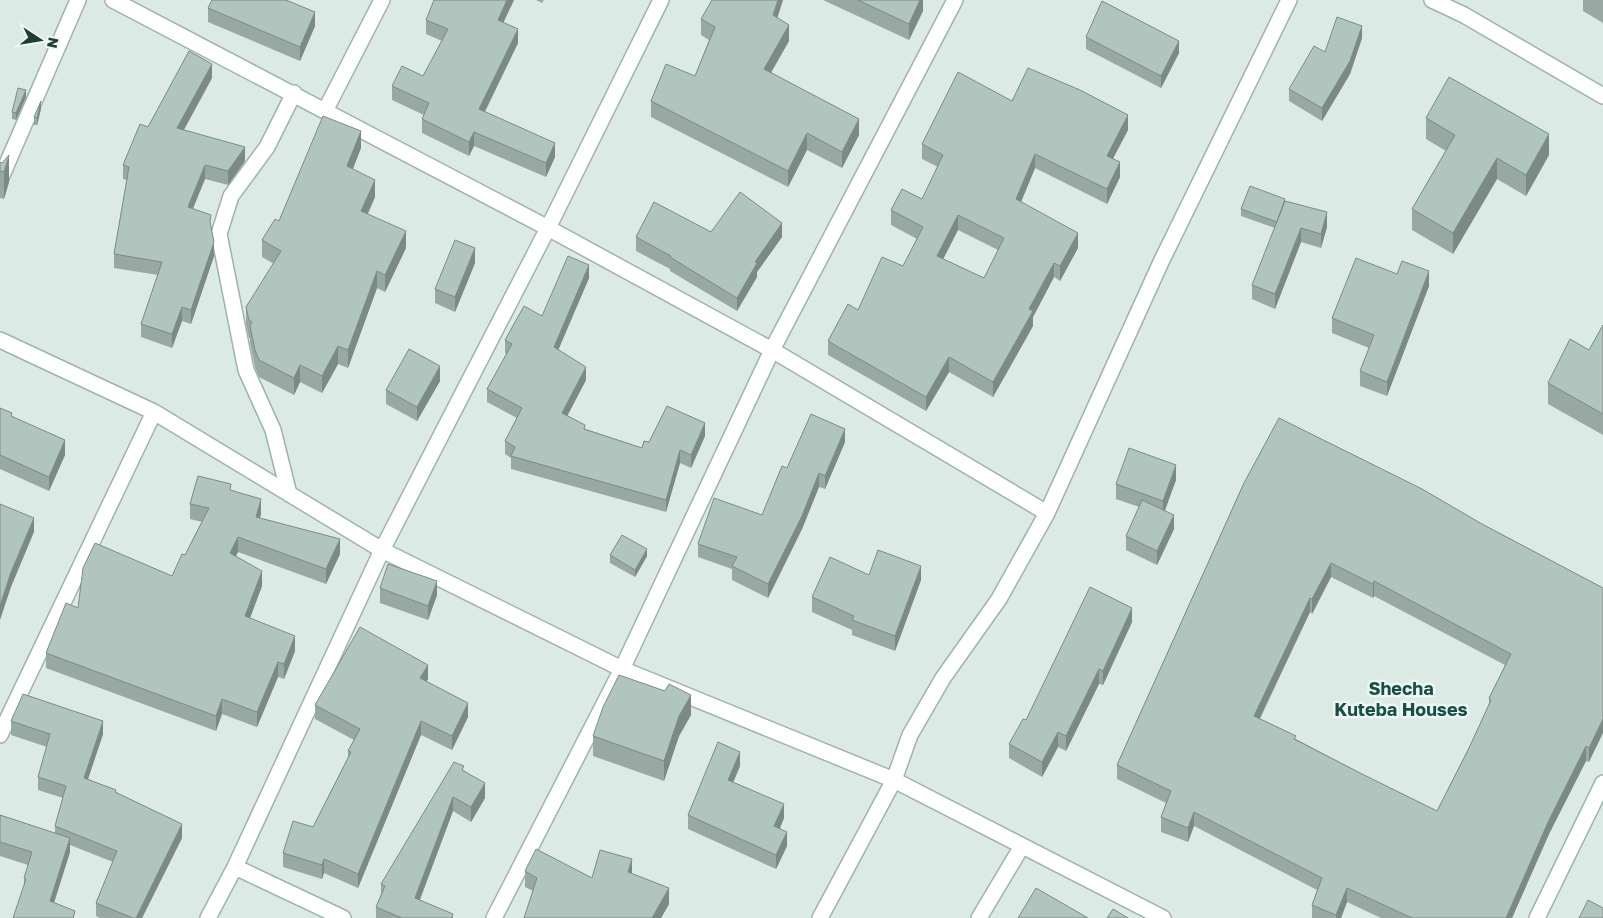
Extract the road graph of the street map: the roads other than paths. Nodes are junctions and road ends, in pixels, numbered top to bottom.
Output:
1 (78, 0) edge
2 (113, 0) edge
3 (382, 0) edge
4 (661, 0) edge
5 (955, 0) edge
6 (1289, 0) edge
7 (1432, 0) edge
8 (132, 4) edge
9 (294, 93) junction
10 (1603, 96) edge
11 (326, 109) junction
12 (0, 180) edge
13 (548, 228) junction
14 (0, 340) edge
15 (772, 350) junction
16 (154, 412) junction
17 (289, 494) junction
18 (1047, 513) junction
19 (382, 550) junction
20 (622, 669) junction
21 (0, 735) edge
22 (894, 780) junction
23 (1603, 783) edge
24 (1022, 846) junction
25 (235, 867) junction
26 (208, 918) edge
27 (343, 918) edge
28 (494, 918) edge
29 (820, 918) edge
30 (980, 918) edge
31 (1163, 918) edge
32 (1537, 918) edge

1 - 12 street
2 - 8 street
3 - 11 street
4 - 13 street
5 - 15 street
6 - 18 street
7 - 10 street
8 - 9 street
9 - 11 street
9 - 17 street
11 - 13 street
13 - 15 street
13 - 19 street
14 - 16 street
15 - 18 street
15 - 20 street
16 - 17 street
16 - 21 street
17 - 19 street
18 - 22 street
19 - 20 street
19 - 25 street
20 - 22 street
20 - 28 street
22 - 24 street
22 - 29 street
23 - 32 street
24 - 30 street
24 - 31 street
25 - 26 street
25 - 27 street

